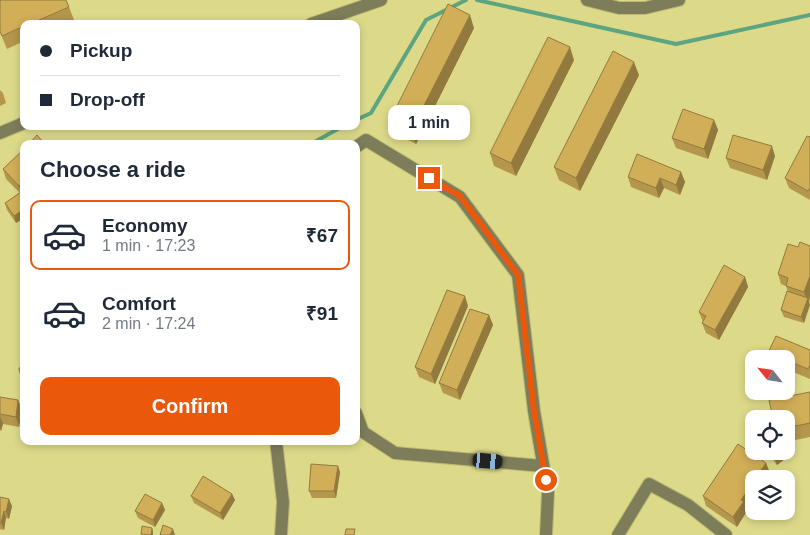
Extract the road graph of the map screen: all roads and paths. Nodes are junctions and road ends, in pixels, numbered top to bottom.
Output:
1 (381, 0) edge
2 (587, 0) edge
3 (680, 0) edge
4 (322, 20) edge
5 (20, 125) edge
6 (0, 133) edge
7 (360, 144) edge
8 (360, 424) edge
9 (276, 445) edge
10 (543, 466) junction
11 (280, 535) edge
12 (546, 535) edge
13 (618, 535) edge
14 (726, 535) edge

1 - 4 street
2 - 3 street
5 - 6 street
7 - 10 street
8 - 10 street
9 - 11 street
10 - 12 street
13 - 14 street

